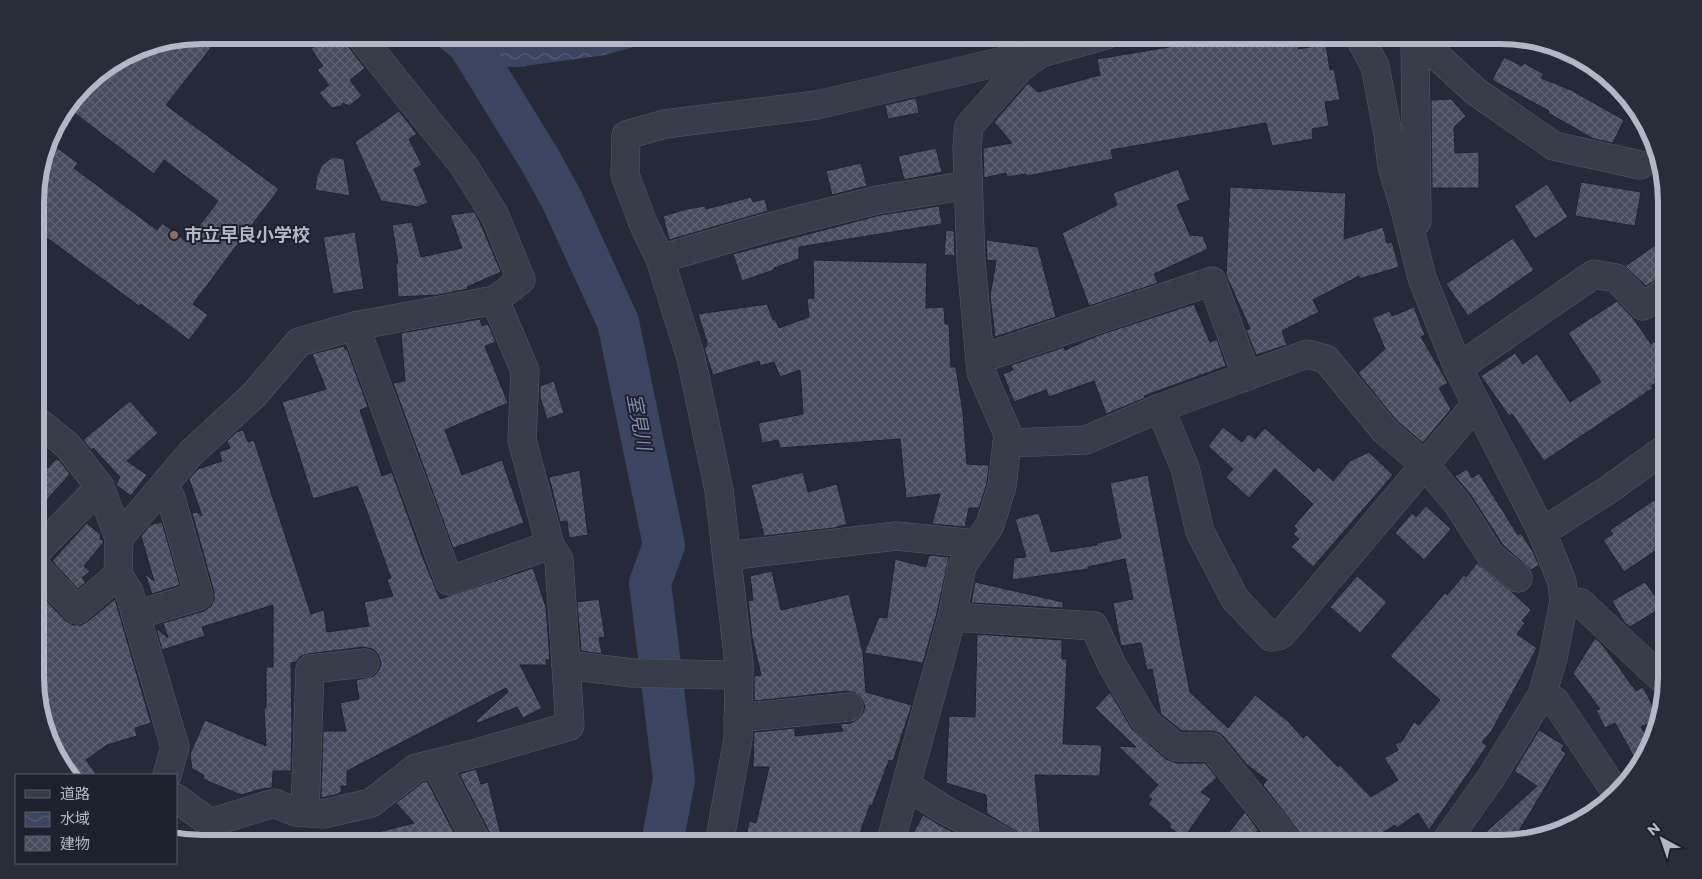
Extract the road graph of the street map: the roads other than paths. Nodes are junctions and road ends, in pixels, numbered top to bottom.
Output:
1 (367, 44) edge
2 (1074, 44) edge
3 (1363, 44) edge
4 (1415, 44) edge
5 (1424, 44) edge
6 (1025, 64) junction
7 (1640, 165) dead end
8 (968, 184) junction
9 (1417, 258) junction
10 (660, 259) junction
11 (1658, 297) edge
12 (495, 300) junction
13 (355, 326) junction
14 (980, 359) junction
15 (1458, 368) junction
16 (1247, 377) junction
17 (1160, 408) junction
18 (1478, 408) junction
19 (44, 426) edge
20 (1007, 442) junction
21 (1658, 454) edge
22 (1424, 464) junction
23 (100, 487) junction
24 (158, 492) junction
25 (1542, 532) junction
26 (119, 538) junction
27 (44, 544) edge
28 (977, 544) junction
29 (550, 545) junction
30 (727, 556) junction
31 (118, 574) junction
32 (44, 575) edge
33 (1518, 578) dead end
34 (1564, 601) junction
35 (136, 614) junction
36 (952, 617) junction
37 (365, 663) dead end
38 (566, 665) junction
39 (728, 675) dead end
40 (1658, 675) edge
41 (1542, 695) junction
42 (849, 707) dead end
43 (738, 718) junction
44 (436, 764) junction
45 (167, 774) edge
46 (906, 785) junction
47 (1613, 787) edge
48 (178, 799) edge
49 (306, 812) junction
50 (473, 835) edge
51 (721, 835) edge
52 (892, 835) edge
53 (992, 835) edge
54 (1283, 835) edge
55 (1450, 835) edge

1 - 12 street
2 - 6 street
3 - 9 street
4 - 9 street
5 - 7 street
6 - 8 street
6 - 10 street
8 - 10 street
8 - 14 street
9 - 15 street
10 - 30 street
11 - 15 street
12 - 13 street
12 - 29 street
13 - 24 street
13 - 29 street
14 - 16 street
14 - 20 street
15 - 18 street
16 - 17 street
16 - 22 street
17 - 20 street
17 - 22 street
18 - 22 street
18 - 25 street
19 - 23 street
20 - 28 street
21 - 25 street
22 - 33 street
23 - 26 street
23 - 27 street
24 - 26 street
24 - 35 street
25 - 34 street
26 - 31 street
28 - 30 street
28 - 36 street
29 - 38 street
30 - 43 street
31 - 32 street
31 - 35 street
34 - 40 street
34 - 41 street
35 - 45 street
36 - 46 street
36 - 54 street
37 - 49 street
38 - 39 street
38 - 44 street
41 - 47 street
41 - 55 street
42 - 43 street
43 - 51 street
44 - 49 street
44 - 50 street
46 - 52 street
46 - 53 street
48 - 49 street

